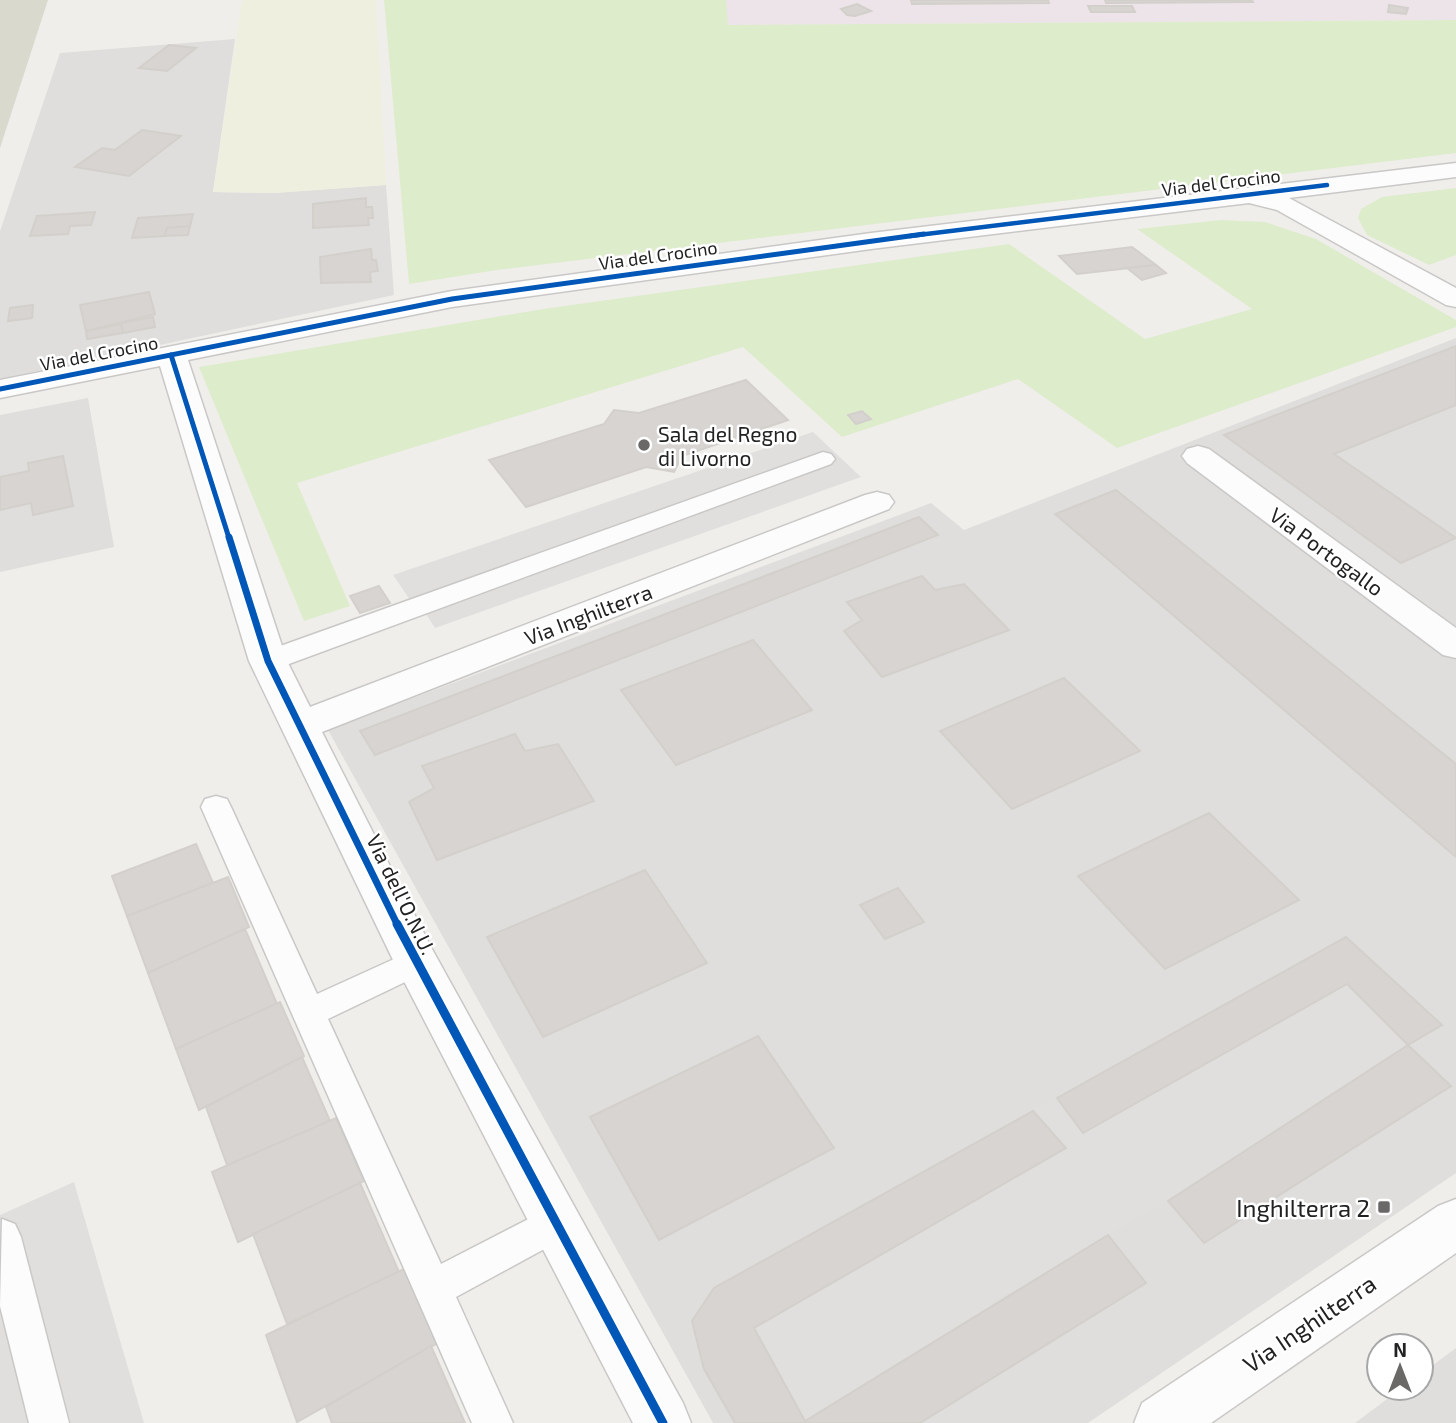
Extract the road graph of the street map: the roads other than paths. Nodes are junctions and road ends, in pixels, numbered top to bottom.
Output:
1 (1456, 170) edge
2 (1327, 185) junction
3 (1246, 195) junction
4 (1344, 234) junction
5 (1456, 299) edge
6 (171, 355) junction
7 (0, 389) edge
8 (1198, 456) dead end
9 (823, 459) dead end
10 (877, 502) dead end
11 (1456, 646) edge
12 (268, 661) junction
13 (299, 726) junction
14 (216, 807) dead end
15 (416, 962) junction
16 (309, 1013) junction
17 (557, 1223) junction
18 (1456, 1223) edge
19 (2, 1237) edge
20 (433, 1289) junction
21 (49, 1423) edge
22 (493, 1423) edge
23 (663, 1423) edge
24 (1162, 1423) edge

1 - 2 street, Via del Crocino
2 - 3 street, Via del Crocino
2 - 4 street
3 - 4 street
3 - 6 street, Via del Crocino
4 - 5 street
6 - 7 street, Via del Crocino
6 - 12 street, Via dell'O.N.U.
8 - 11 street, Via Portogallo
9 - 12 lane
10 - 13 street, Via Inghilterra
12 - 13 street, Via dell'O.N.U.
13 - 15 street, Via dell'O.N.U.
14 - 16 lane
15 - 16 lane
15 - 17 street, Via dell'O.N.U.
16 - 20 lane
17 - 20 lane
17 - 23 street, Via dell'O.N.U.
18 - 24 street, Via Inghilterra
19 - 21 lane
20 - 22 lane

